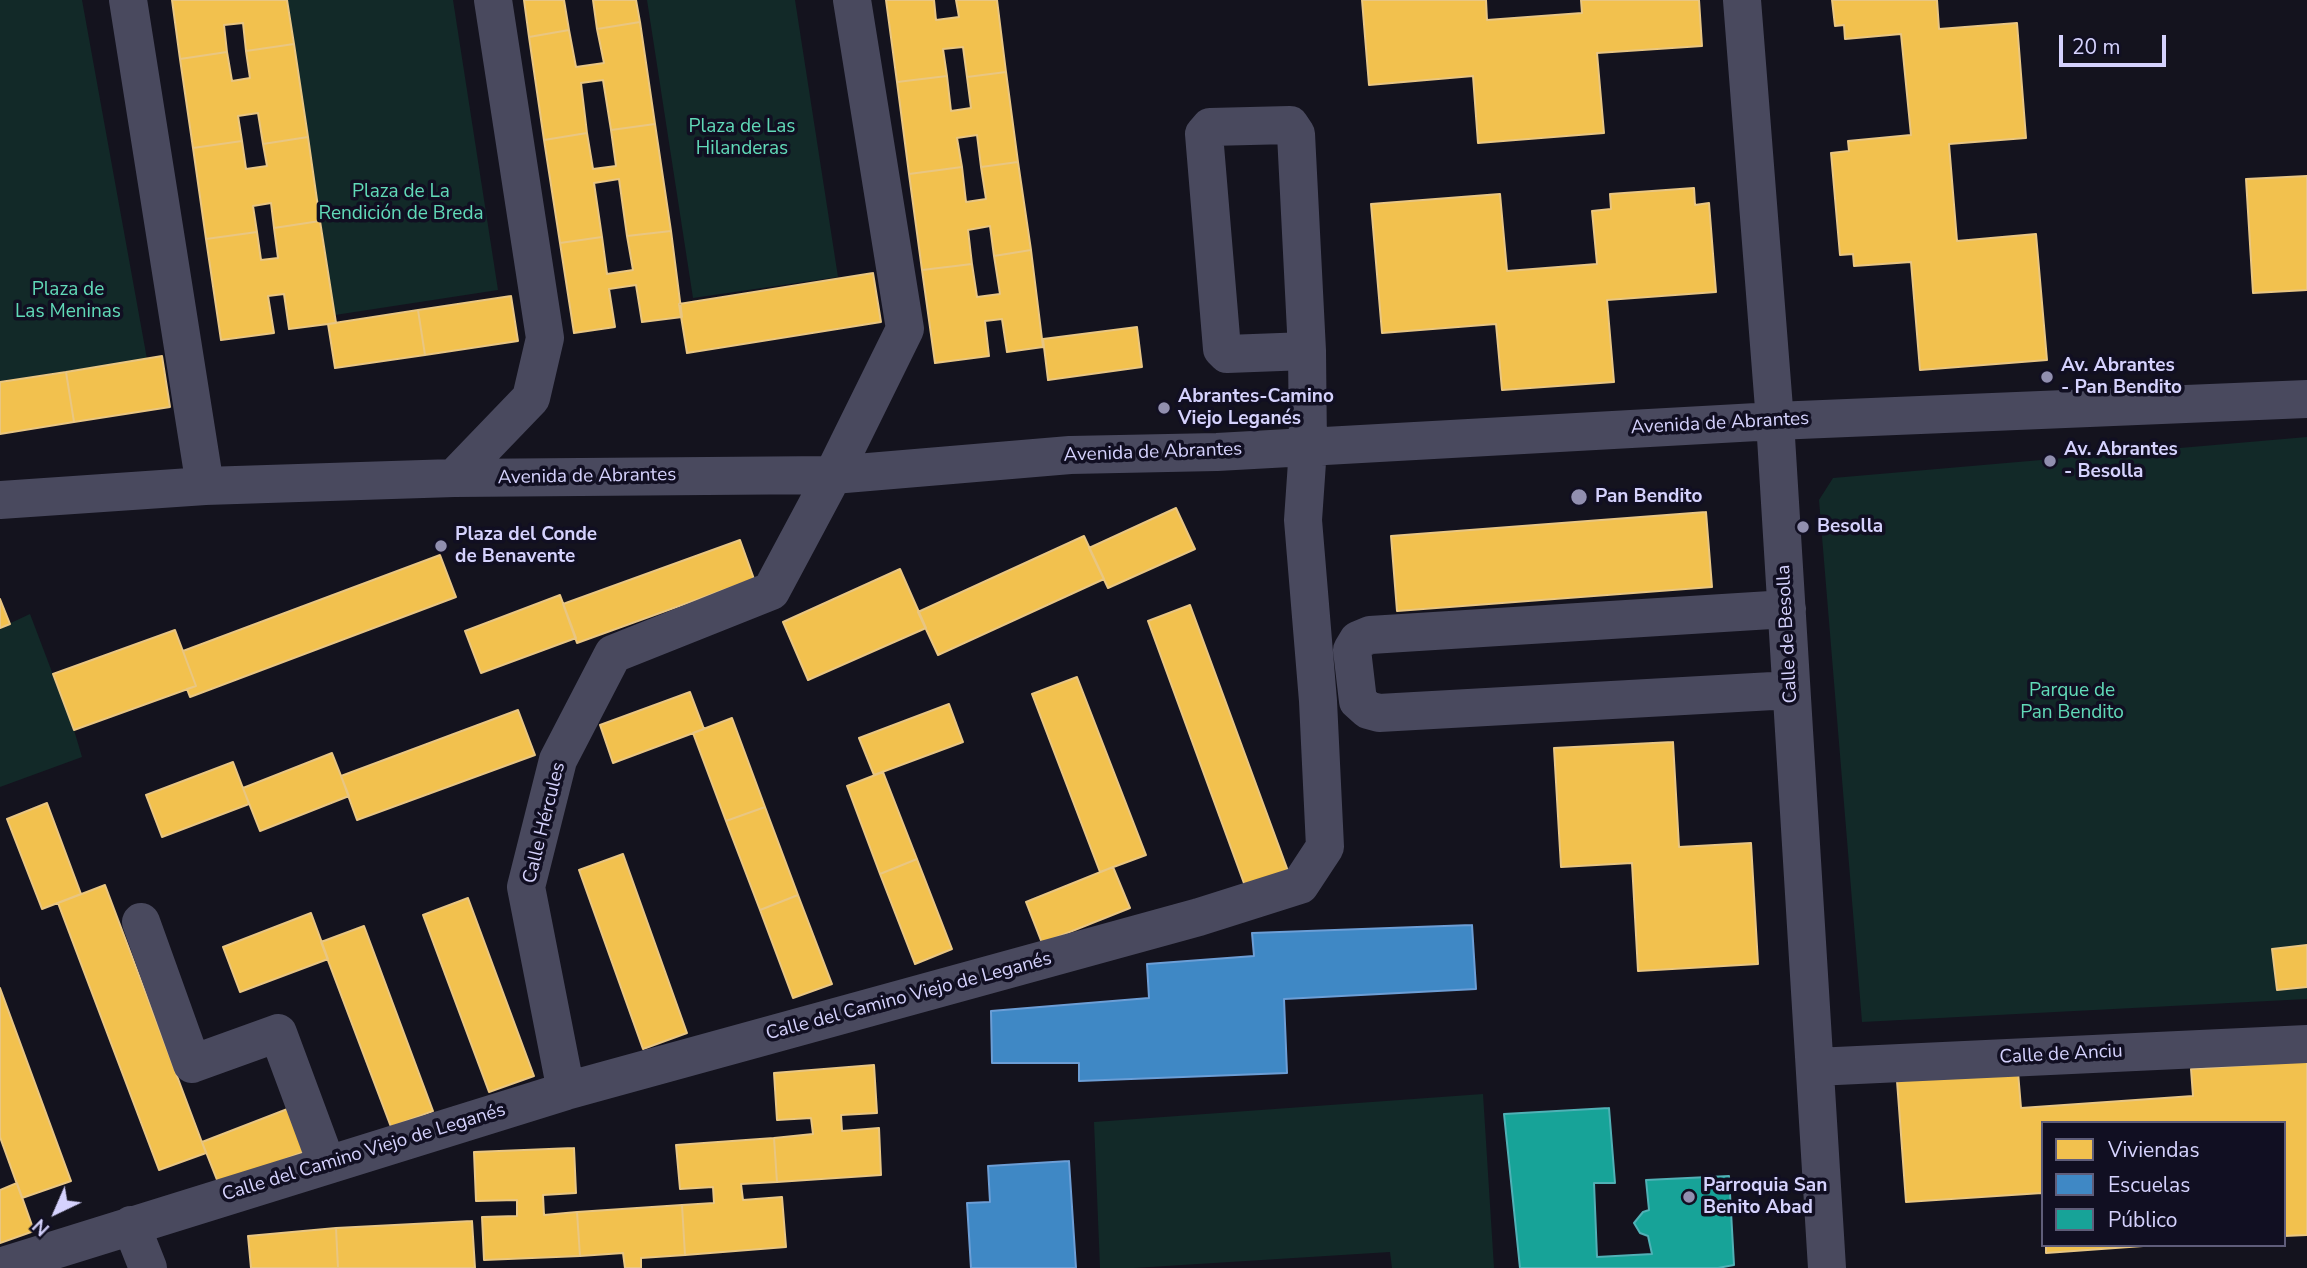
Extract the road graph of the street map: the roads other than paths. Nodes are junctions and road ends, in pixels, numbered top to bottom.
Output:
1 (128, 0) edge
2 (493, 0) edge
3 (852, 0) edge
4 (1742, 0) edge
5 (1307, 351) junction
6 (2307, 399) edge
7 (1776, 421) junction
8 (1308, 447) junction
9 (833, 475) junction
10 (453, 478) junction
11 (205, 486) junction
12 (0, 500) edge
13 (1787, 609) junction
14 (1791, 690) junction
15 (141, 922) dead end
16 (2307, 1044) edge
17 (1815, 1067) junction
18 (566, 1091) junction
19 (327, 1165) junction
20 (131, 1225) junction
21 (0, 1267) edge
22 (148, 1268) edge
23 (1827, 1268) edge

1 - 11 street
2 - 10 street
3 - 9 street
4 - 7 street, Calle de Besolla
5 - 5 street, Calle del Camino Viejo de Leganés
5 - 8 street, Calle del Camino Viejo de Leganés
6 - 7 street, Avenida de Abrantes
7 - 8 street, Avenida de Abrantes
7 - 13 street, Calle de Besolla
8 - 9 street, Avenida de Abrantes
8 - 18 street, Calle del Camino Viejo de Leganés
9 - 10 street, Avenida de Abrantes
9 - 18 street, Calle Hércules
10 - 11 street, Avenida de Abrantes
11 - 12 street, Avenida de Abrantes
13 - 14 street, Calle de Besolla
13 - 14 street
14 - 17 street, Calle de Besolla
15 - 19 street
16 - 17 street, Calle de Anciu
17 - 23 street, Calle de Besolla
18 - 19 street, Calle del Camino Viejo de Leganés
19 - 20 street, Calle del Camino Viejo de Leganés
20 - 21 street, Calle del Camino Viejo de Leganés
20 - 22 street

